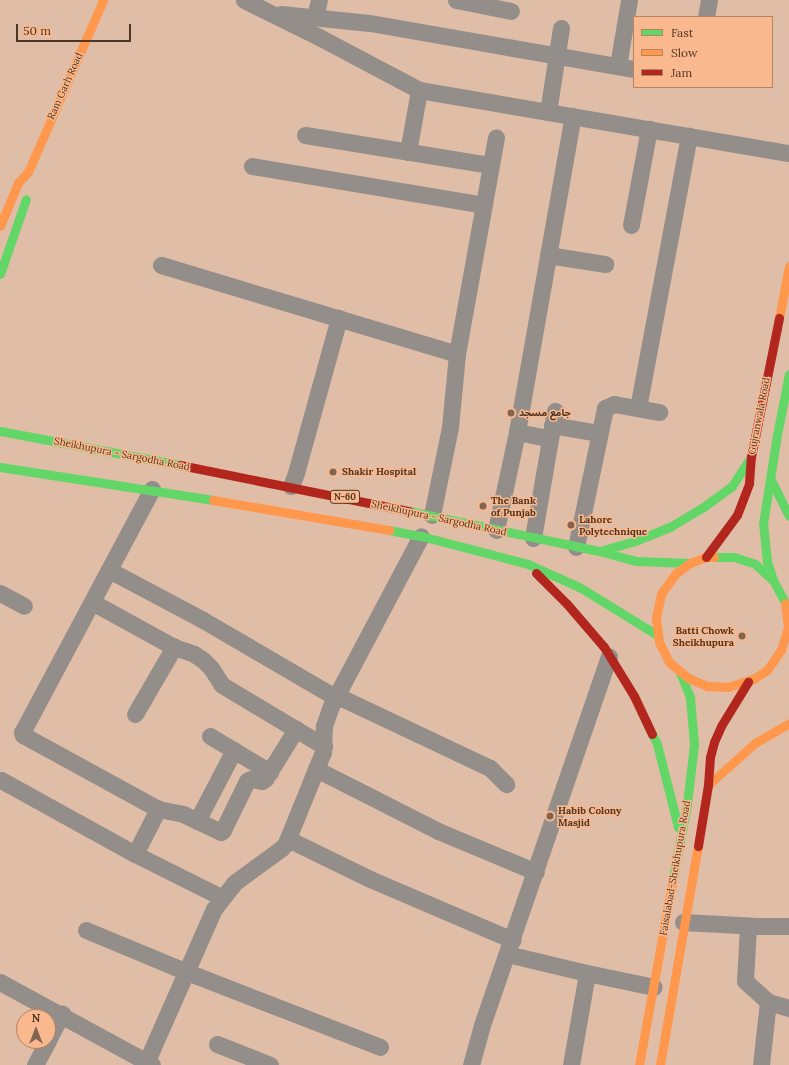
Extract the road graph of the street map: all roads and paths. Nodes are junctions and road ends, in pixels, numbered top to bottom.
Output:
1 (103, 0) edge
2 (244, 0) edge
3 (319, 0) edge
4 (456, 0) edge
5 (629, 0) edge
6 (709, 0) edge
7 (511, 12) dead end
8 (271, 13) junction
9 (706, 16) edge
10 (315, 17) junction
11 (561, 28) dead end
12 (558, 55) junction
13 (626, 67) edge
14 (419, 90) junction
15 (548, 112) junction
16 (573, 116) junction
17 (649, 129) junction
18 (305, 135) dead end
19 (689, 136) junction
20 (496, 137) dead end
21 (408, 152) junction
22 (789, 153) edge
23 (491, 165) junction
24 (252, 166) dead end
25 (28, 172) junction
26 (484, 205) junction
27 (632, 225) dead end
28 (0, 226) edge
29 (548, 255) junction
30 (605, 264) dead end
31 (161, 265) dead end
32 (789, 266) edge
33 (0, 274) edge
34 (339, 318) junction
35 (457, 354) junction
36 (789, 374) edge
37 (638, 408) junction
38 (659, 412) dead end
39 (552, 425) junction
40 (0, 431) edge
41 (517, 432) junction
42 (599, 433) junction
43 (783, 436) edge
44 (751, 457) junction
45 (0, 467) edge
46 (771, 480) junction
47 (291, 486) junction
48 (152, 489) junction
49 (432, 515) junction
50 (789, 516) edge
51 (496, 530) junction
52 (421, 536) junction
53 (533, 538) junction
54 (576, 547) junction
55 (599, 551) junction
56 (706, 556) junction
57 (690, 563) junction
58 (528, 564) junction
59 (109, 570) junction
60 (773, 580) junction
61 (0, 593) edge
62 (92, 602) junction
63 (787, 605) edge
64 (24, 606) dead end
65 (657, 635) junction
66 (174, 647) junction
67 (609, 656) junction
68 (767, 670) junction
69 (782, 671) dead end
70 (680, 672) junction
71 (748, 682) junction
72 (336, 697) junction
73 (135, 714) dead end
74 (789, 723) edge
75 (296, 729) junction
76 (210, 736) dead end
77 (324, 746) junction
78 (234, 750) junction
79 (316, 769) junction
80 (270, 772) junction
81 (1, 780) edge
82 (506, 784) dead end
83 (708, 785) junction
84 (158, 809) junction
85 (197, 821) junction
86 (288, 838) junction
87 (681, 838) junction
88 (135, 854) junction
89 (536, 872) junction
90 (221, 897) junction
91 (683, 922) junction
92 (748, 926) junction
93 (789, 926) edge
94 (86, 930) dead end
95 (510, 947) junction
96 (187, 972) junction
97 (587, 973) junction
98 (0, 982) edge
99 (654, 987) junction
100 (768, 1002) junction
101 (789, 1008) edge
102 (62, 1014) junction
103 (56, 1026) edge
104 (217, 1044) dead end
105 (380, 1047) dead end
106 (44, 1049) edge
107 (240, 1059) edge
108 (153, 1064) edge
109 (35, 1065) edge
110 (167, 1065) edge
111 (270, 1065) edge
112 (471, 1065) edge
113 (571, 1065) edge
114 (639, 1065) edge
115 (660, 1065) edge
116 (761, 1065) edge

1 - 25 main road, Ram Garh Road
2 - 8 street
3 - 10 street
4 - 7 street
5 - 13 street
6 - 9 street
8 - 10 street
8 - 14 street
10 - 12 street
11 - 12 street
12 - 13 street
12 - 15 street
14 - 15 street
14 - 21 street
15 - 16 street
16 - 17 street
16 - 29 street
17 - 19 street
17 - 27 street
18 - 21 street
19 - 22 street
19 - 37 street
20 - 23 street
21 - 23 street
23 - 26 street
24 - 26 street
25 - 28 main road, Ram Garh Road
25 - 33 main road, Ram Garh Road
26 - 35 street
29 - 30 street
29 - 41 street
31 - 34 street
32 - 44 main road, Gujranwala Road
34 - 35 street
34 - 47 street
35 - 49 street
36 - 43 main road
37 - 38 street
37 - 42 street
39 - 41 street
39 - 42 street
39 - 53 street
40 - 47 main road, Sheikhupura - Sargodha Road / N-60
41 - 51 street
42 - 54 street
43 - 46 main road
44 - 55 main road
44 - 56 main road, Gujranwala Road
45 - 48 main road
46 - 50 main road
46 - 60 main road
47 - 49 main road, Sheikhupura - Sargodha Road / N-60
48 - 52 main road
48 - 59 street
49 - 51 main road, Sheikhupura - Sargodha Road / N-60
51 - 53 main road, Sheikhupura - Sargodha Road / N-60
52 - 58 main road
52 - 72 street
53 - 54 main road, Sheikhupura - Sargodha Road / N-60
54 - 55 main road, Sheikhupura - Sargodha Road / N-60
55 - 57 main road, Sheikhupura - Sargodha Road / N-60
56 - 57 main road
56 - 60 main road
57 - 65 main road
58 - 65 main road
58 - 67 main road
59 - 62 street
59 - 72 street
60 - 63 main road
61 - 64 street
62 - 66 street
62 - 84 street
63 - 68 main road
65 - 70 main road
66 - 73 street
66 - 75 street
67 - 87 main road
67 - 89 street
68 - 69 main road
68 - 71 main road
70 - 71 main road
70 - 87 main road, Faisalabad-Sheikhupura Road
71 - 83 main road, Faisalabad-Sheikhupura Road
72 - 77 street
72 - 82 street
74 - 83 main road
75 - 77 street
75 - 80 street
76 - 78 street
77 - 79 street
78 - 80 street
78 - 85 street
79 - 86 street
79 - 89 street
80 - 85 street
81 - 88 street
83 - 91 main road, Faisalabad-Sheikhupura Road
84 - 85 street
84 - 88 street
86 - 90 street
86 - 95 street
87 - 99 main road, Faisalabad-Sheikhupura Road
88 - 90 street
89 - 95 street
90 - 96 street
91 - 92 street
91 - 115 main road, Faisalabad-Sheikhupura Road
92 - 93 street
92 - 100 street
94 - 96 street
95 - 97 street
95 - 112 street
96 - 105 street
96 - 108 street
97 - 99 street
97 - 113 street
98 - 102 street
99 - 114 main road, Faisalabad-Sheikhupura Road
100 - 101 street
100 - 116 street
102 - 103 street
102 - 108 street
104 - 107 street
106 - 109 street
107 - 111 street
108 - 110 street

